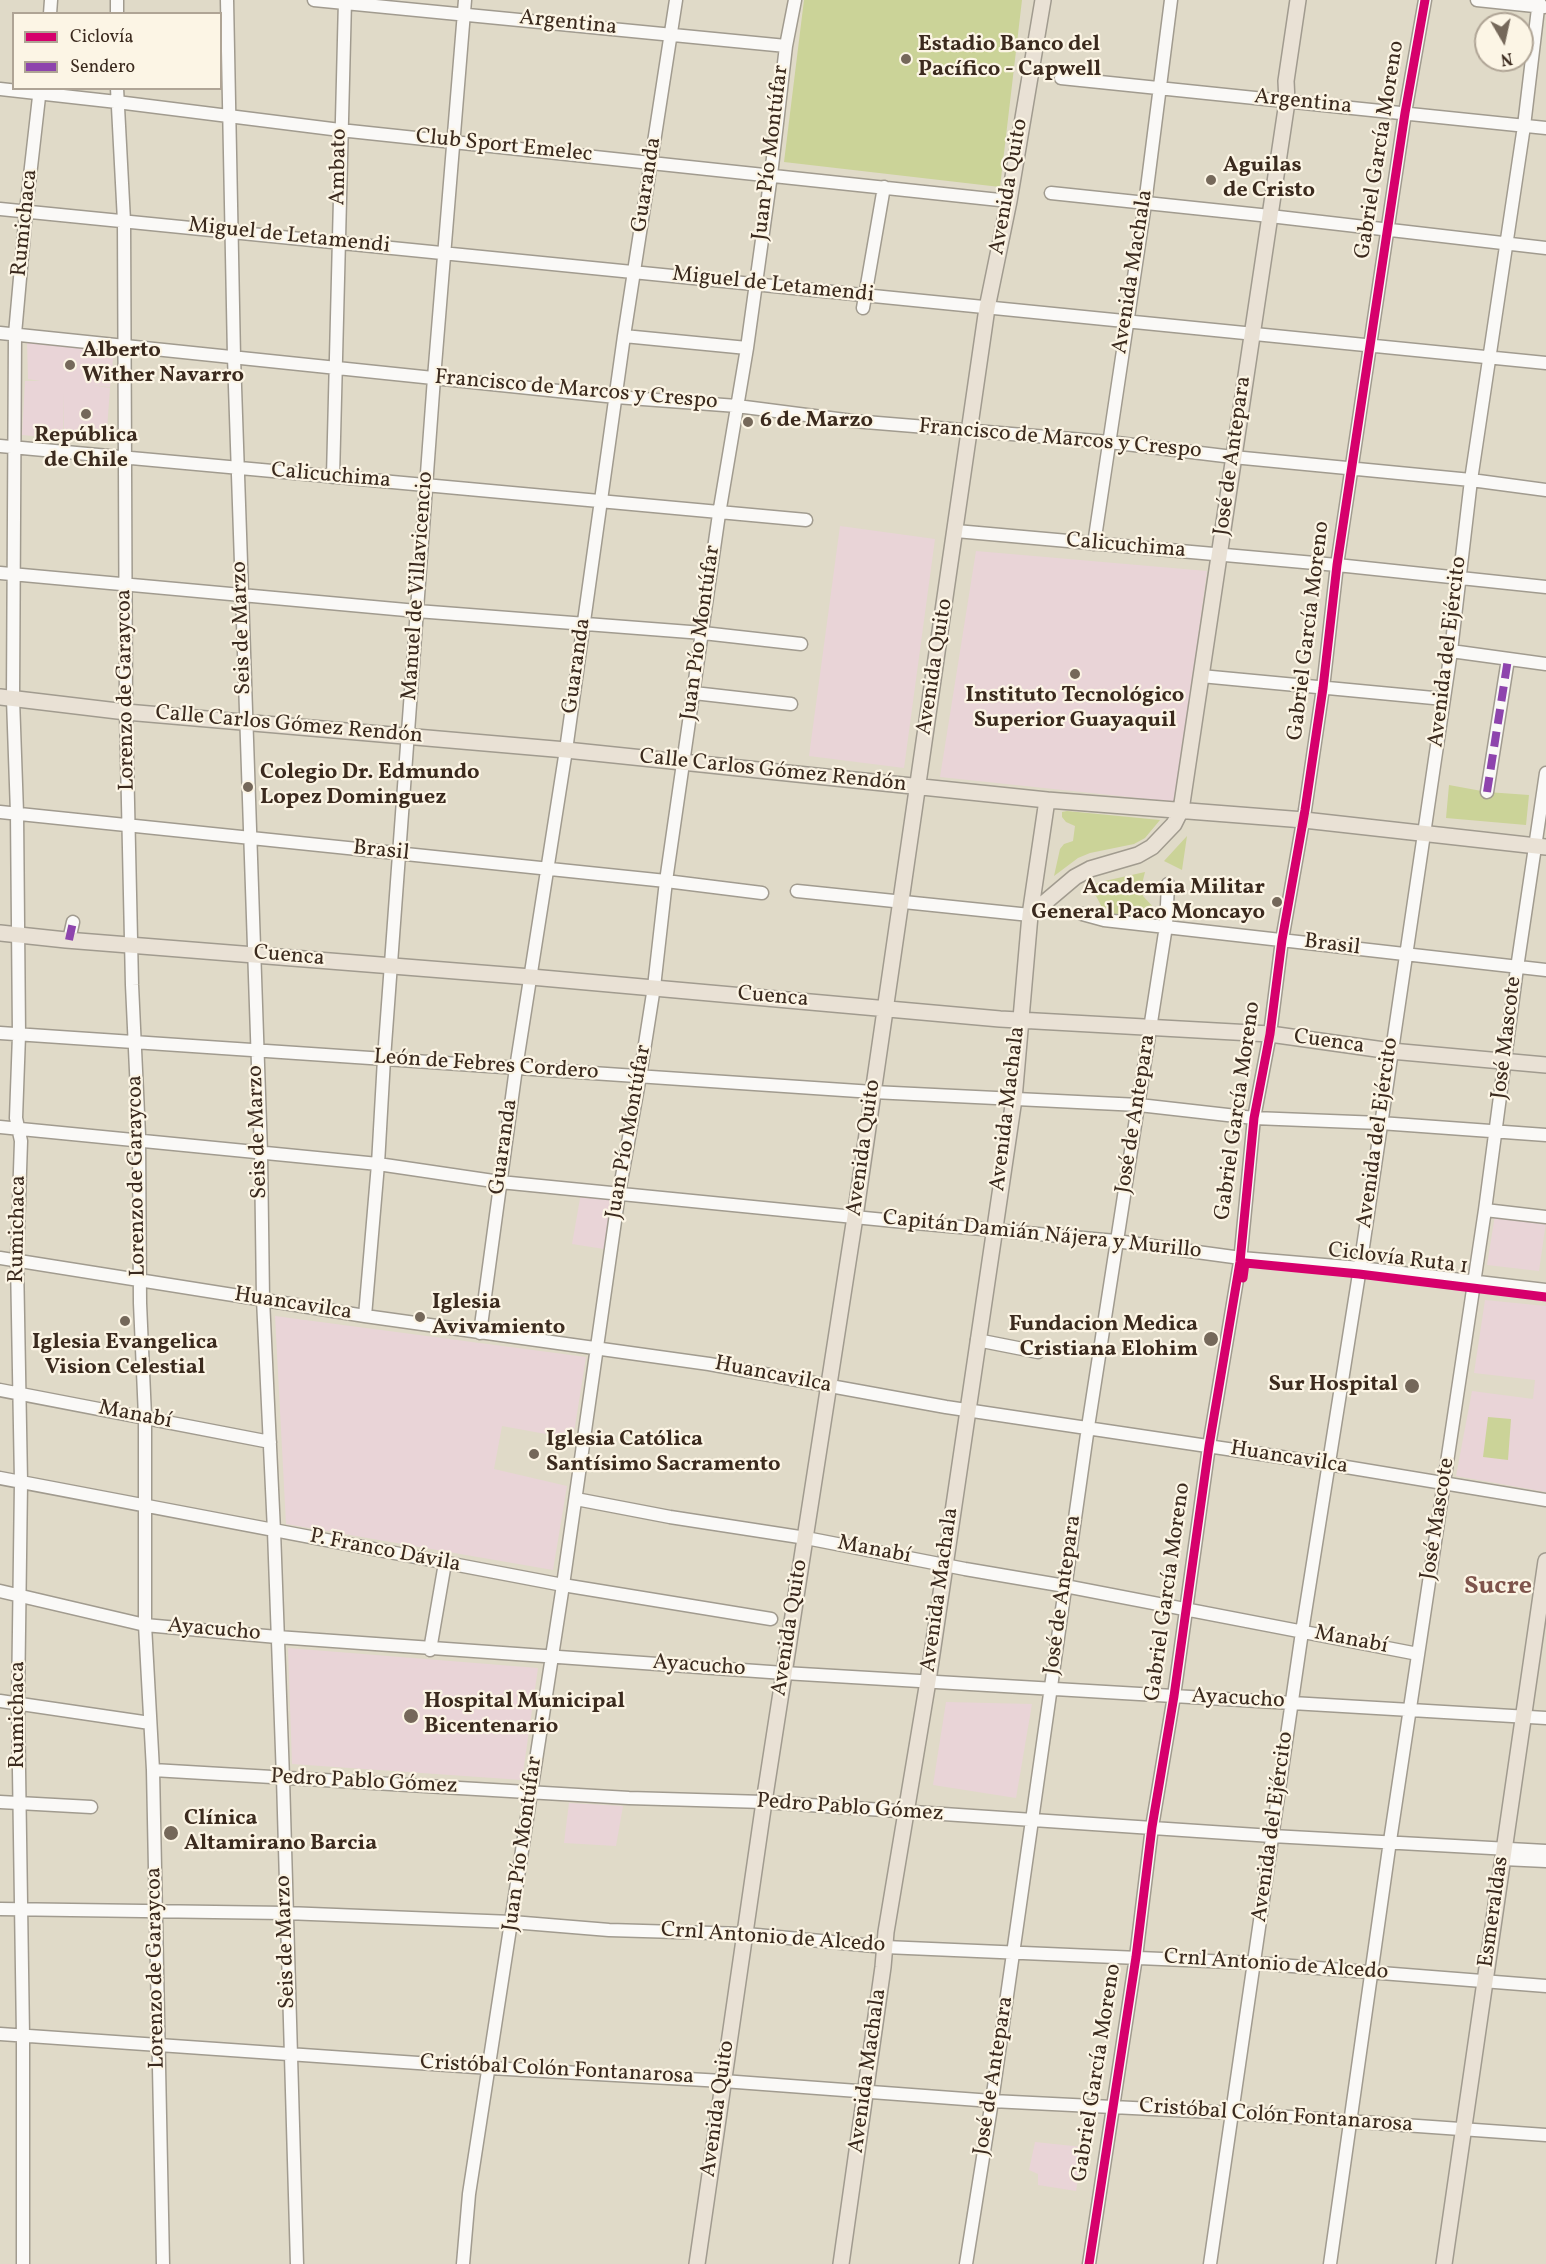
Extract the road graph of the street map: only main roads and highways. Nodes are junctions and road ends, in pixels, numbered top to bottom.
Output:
1 (1034, 0) edge
2 (1043, 0) edge
3 (1298, 0) edge
4 (1306, 0) edge
5 (1038, 31) junction
6 (1287, 102) junction
7 (7, 698) edge
8 (918, 787) junction
9 (1047, 800) junction
10 (1181, 810) junction
11 (1541, 846) edge
12 (1030, 915) junction
13 (0, 933) edge
14 (885, 1008) junction
15 (1020, 1020) junction
16 (1546, 1065) edge
17 (1546, 1561) edge
18 (1546, 1610) edge
19 (1533, 1717) edge
20 (1468, 2130) junction
21 (697, 2264) edge
22 (841, 2264) edge
23 (1444, 2264) edge
24 (1452, 2264) edge

1 - 5 main road, Avenida Quito
2 - 5 main road, Avenida Quito
3 - 6 main road, José de Antepara
4 - 6 main road, José de Antepara
5 - 8 main road, Avenida Quito
6 - 10 main road, José de Antepara
7 - 8 main road, Calle Carlos Gómez Rendón
8 - 9 main road, Calle Carlos Gómez Rendón
8 - 14 main road, Avenida Quito
9 - 10 main road, Calle Carlos Gómez Rendón
9 - 12 main road, Avenida Machala
10 - 11 main road, Calle Carlos Gómez Rendón
10 - 12 main road
12 - 15 main road, Avenida Machala
13 - 14 main road, Cuenca
14 - 15 main road, Cuenca
14 - 21 main road, Avenida Quito
15 - 16 main road, Cuenca
15 - 22 main road, Avenida Machala
17 - 19 main road, Esmeraldas
18 - 19 main road, Esmeraldas
19 - 20 main road, Esmeraldas
20 - 23 main road, Esmeraldas
20 - 24 main road, Esmeraldas

